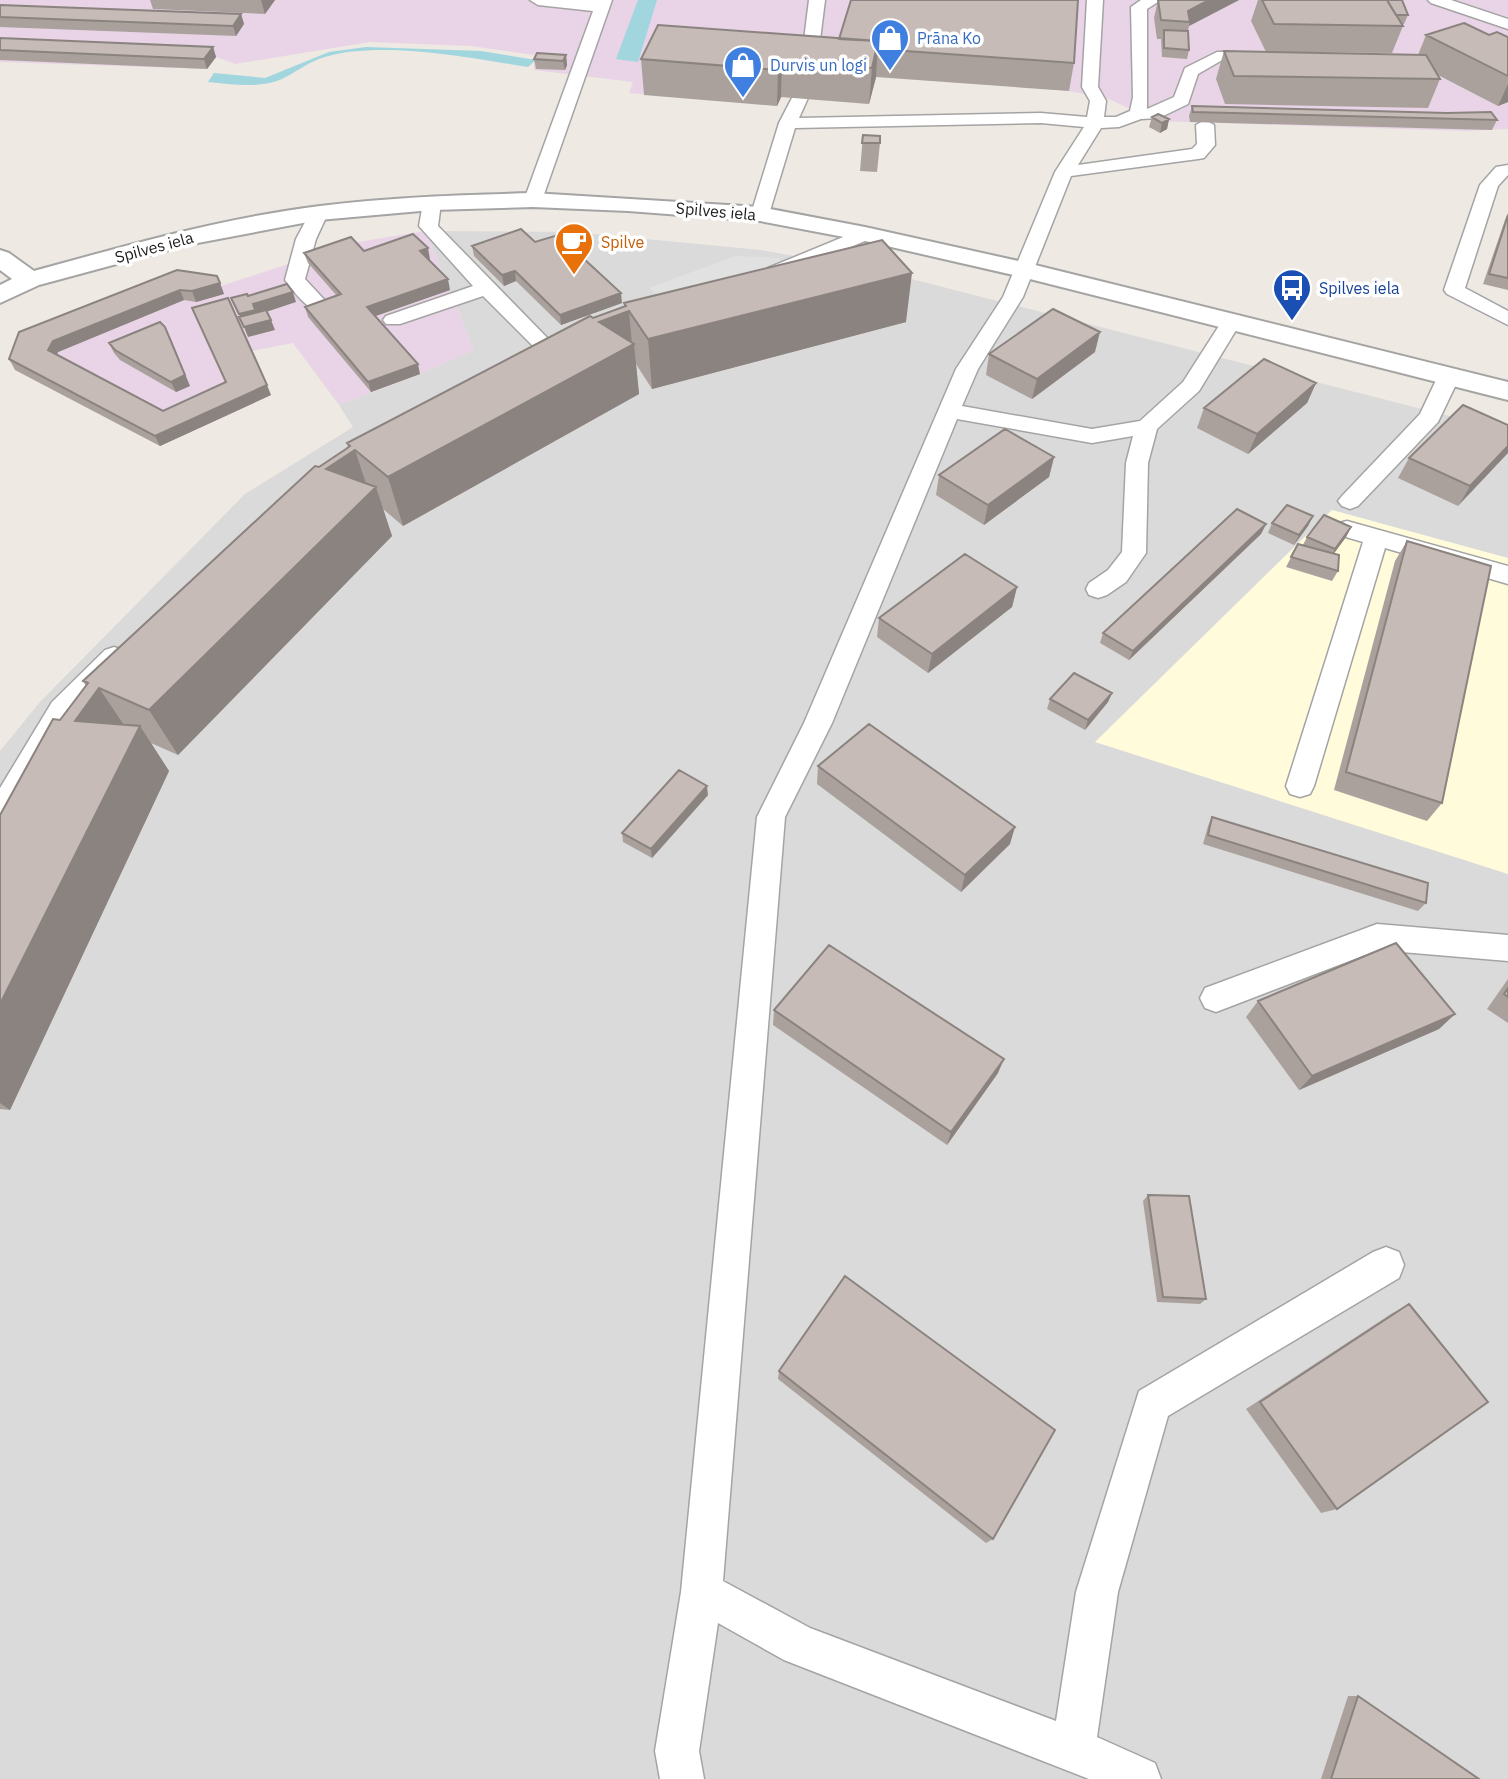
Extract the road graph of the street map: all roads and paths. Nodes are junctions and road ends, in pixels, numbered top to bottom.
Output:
1 (538, 0) edge
2 (817, 0) edge
3 (1095, 0) edge
4 (1153, 0) edge
5 (1436, 0) edge
6 (603, 3) edge
7 (1508, 24) edge
8 (1223, 55) edge
9 (808, 72) edge
10 (800, 98) edge
11 (1138, 114) junction
12 (788, 123) junction
13 (1095, 123) junction
14 (1205, 125) edge
15 (1508, 170) edge
16 (1064, 172) junction
17 (533, 200) junction
18 (432, 203) junction
19 (319, 213) junction
20 (760, 214) junction
21 (864, 234) junction
22 (0, 258) edge
23 (1023, 270) junction
24 (755, 279) edge
25 (30, 280) junction
26 (486, 288) junction
27 (0, 295) edge
28 (321, 307) edge
29 (1508, 319) edge
30 (393, 320) dead end
31 (1231, 322) junction
32 (580, 347) edge
33 (555, 357) junction
34 (533, 366) edge
35 (1449, 376) junction
36 (1508, 391) edge
37 (950, 411) junction
38 (1147, 428) junction
39 (1350, 501) dead end
40 (1347, 529) edge
41 (1376, 538) junction
42 (1508, 575) edge
43 (1098, 589) dead end
44 (134, 638) edge
45 (1300, 786) dead end
46 (0, 813) edge
47 (1508, 948) edge
48 (1216, 998) dead end
49 (1386, 1265) dead end
50 (702, 1592) junction
51 (1073, 1749) junction
52 (682, 1779) edge
53 (1139, 1779) edge

1 - 6 lane
2 - 9 lane
3 - 13 lane
4 - 11 lane
5 - 7 lane
6 - 17 lane
8 - 11 lane
10 - 12 lane
11 - 13 lane
12 - 13 lane
12 - 20 lane
13 - 16 lane
14 - 16 lane
15 - 29 lane
16 - 23 lane
17 - 18 street, Spilves iela
17 - 20 street, Spilves iela
18 - 19 street, Spilves iela
18 - 26 lane
19 - 25 street, Spilves iela
19 - 28 lane
20 - 21 street, Spilves iela
21 - 23 street, Spilves iela
21 - 24 lane
22 - 25 street
23 - 31 street, Spilves iela
23 - 37 lane
25 - 27 street, Spilves iela
26 - 30 lane
26 - 33 lane
31 - 35 street, Spilves iela
31 - 38 lane
32 - 33 lane
33 - 34 lane
35 - 36 street, Spilves iela
35 - 39 lane
37 - 38 lane
37 - 50 lane
38 - 43 lane
40 - 41 lane
41 - 42 lane
41 - 45 lane
44 - 46 lane
47 - 48 lane
49 - 51 lane
50 - 51 lane
50 - 52 lane
51 - 53 lane

